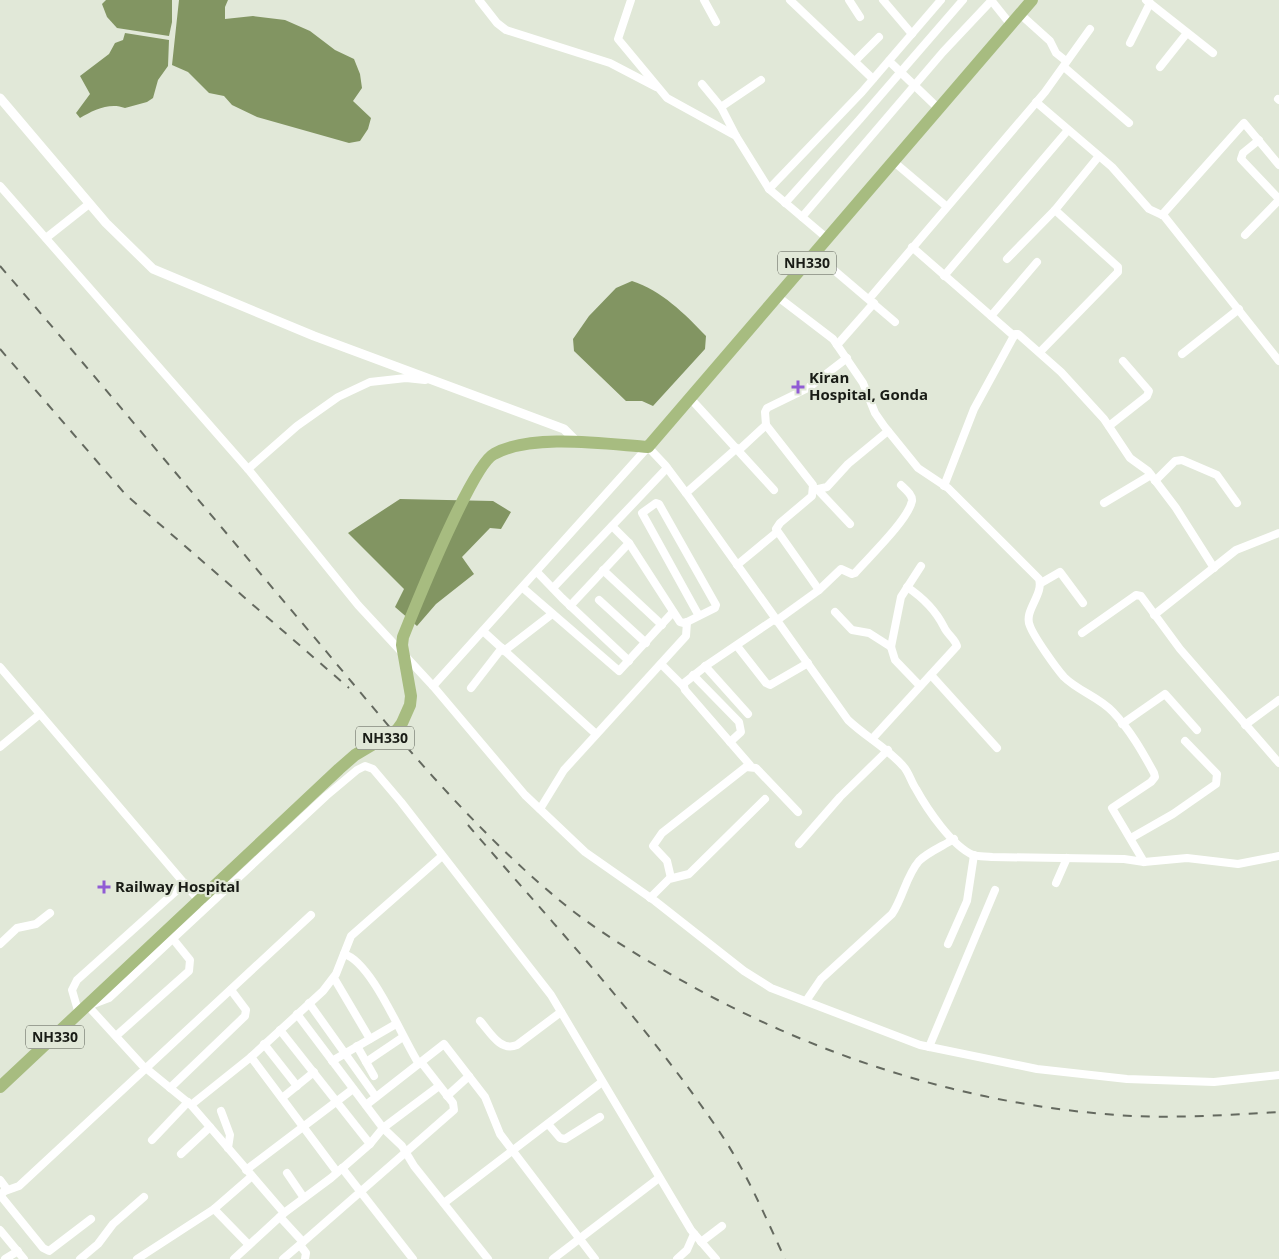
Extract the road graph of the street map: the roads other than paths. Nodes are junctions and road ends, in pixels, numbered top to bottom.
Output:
1 (480, 0) edge
2 (631, 0) edge
3 (704, 0) edge
4 (790, 0) edge
5 (849, 0) edge
6 (883, 0) edge
7 (942, 0) edge
8 (963, 0) edge
9 (992, 0) edge
10 (1032, 0) edge
11 (1153, 3) edge
12 (1020, 14) junction
13 (860, 16) dead end
14 (716, 22) dead end
15 (1011, 26) junction
16 (1090, 29) dead end
17 (1187, 32) junction
18 (912, 34) junction
19 (879, 37) dead end
20 (1130, 43) dead end
21 (1213, 53) dead end
22 (854, 61) junction
23 (889, 61) junction
24 (1065, 64) junction
25 (1160, 67) dead end
26 (901, 72) junction
27 (873, 79) junction
28 (761, 80) dead end
29 (702, 84) dead end
30 (915, 86) junction
31 (660, 89) junction
32 (0, 98) edge
33 (1036, 102) junction
34 (722, 107) junction
35 (939, 109) junction
36 (1130, 123) dead end
37 (1068, 130) junction
38 (736, 136) junction
39 (1259, 140) junction
40 (1099, 156) junction
41 (894, 162) junction
42 (1279, 165) edge
43 (0, 186) edge
44 (769, 189) junction
45 (1279, 200) edge
46 (785, 203) junction
47 (89, 204) junction
48 (946, 206) junction
49 (1055, 210) junction
50 (1162, 214) junction
51 (802, 216) junction
52 (1245, 235) dead end
53 (46, 238) junction
54 (828, 239) junction
55 (912, 247) junction
56 (815, 254) junction
57 (1007, 259) dead end
58 (1036, 262) dead end
59 (944, 276) junction
60 (778, 297) junction
61 (872, 301) junction
62 (1239, 309) junction
63 (991, 316) junction
64 (895, 322) dead end
65 (1014, 336) junction
66 (837, 345) junction
67 (1040, 352) junction
68 (1182, 354) dead end
69 (847, 358) junction
70 (1279, 360) edge
71 (1123, 362) dead end
72 (435, 381) junction
73 (690, 398) junction
74 (766, 425) junction
75 (1109, 426) junction
76 (888, 431) junction
77 (575, 440) junction
78 (648, 447) junction
79 (738, 449) junction
80 (667, 468) junction
81 (248, 469) junction
82 (1153, 478) junction
83 (902, 485) dead end
84 (944, 486) junction
85 (774, 490) dead end
86 (816, 490) junction
87 (686, 493) junction
88 (1104, 503) dead end
89 (1237, 503) dead end
90 (850, 524) dead end
91 (612, 526) junction
92 (777, 532) junction
93 (1279, 533) edge
94 (629, 543) junction
95 (737, 565) junction
96 (921, 566) dead end
97 (1214, 568) junction
98 (603, 570) junction
99 (538, 572) junction
100 (1041, 583) junction
101 (907, 587) junction
102 (523, 588) junction
103 (553, 588) junction
104 (819, 590) junction
105 (599, 600) dead end
106 (1083, 603) dead end
107 (570, 606) junction
108 (673, 612) junction
109 (835, 612) dead end
110 (552, 614) junction
111 (1154, 615) junction
112 (699, 616) junction
113 (776, 620) junction
114 (687, 622) junction
115 (662, 625) junction
116 (483, 631) junction
117 (1082, 633) dead end
118 (646, 642) junction
119 (737, 646) junction
120 (891, 646) junction
121 (503, 650) junction
122 (629, 661) junction
123 (808, 663) junction
124 (660, 664) junction
125 (705, 666) junction
126 (0, 667) edge
127 (693, 675) junction
128 (931, 675) junction
129 (433, 686) junction
130 (920, 686) junction
131 (471, 688) dead end
132 (684, 688) junction
133 (1279, 700) edge
134 (40, 714) junction
135 (748, 714) dead end
136 (1122, 724) junction
137 (1245, 725) junction
138 (1197, 730) dead end
139 (596, 734) junction
140 (872, 739) junction
141 (1185, 740) dead end
142 (730, 742) junction
143 (0, 747) edge
144 (997, 748) dead end
145 (888, 750) junction
146 (1279, 763) edge
147 (750, 765) junction
148 (765, 799) dead end
149 (540, 809) junction
150 (798, 812) dead end
151 (1131, 838) junction
152 (954, 839) junction
153 (799, 844) dead end
154 (974, 855) junction
155 (442, 856) junction
156 (1279, 856) edge
157 (1067, 858) junction
158 (1144, 862) junction
159 (671, 878) junction
160 (184, 883) junction
161 (1056, 883) dead end
162 (995, 890) dead end
163 (650, 898) junction
164 (206, 908) junction
165 (50, 913) dead end
166 (312, 915) dead end
167 (173, 939) junction
168 (0, 944) edge
169 (948, 944) dead end
170 (344, 954) junction
171 (334, 978) junction
172 (231, 990) junction
173 (806, 1001) junction
174 (309, 1003) junction
175 (84, 1010) junction
176 (561, 1012) junction
177 (297, 1014) junction
178 (480, 1021) dead end
179 (396, 1024) junction
180 (280, 1030) junction
181 (116, 1036) junction
182 (403, 1037) junction
183 (370, 1039) junction
184 (264, 1044) junction
185 (358, 1046) junction
186 (928, 1047) junction
187 (346, 1053) junction
188 (251, 1057) junction
189 (332, 1061) junction
190 (366, 1062) junction
191 (420, 1063) junction
192 (146, 1068) junction
193 (314, 1072) junction
194 (1279, 1075) edge
195 (374, 1076) dead end
196 (469, 1076) junction
197 (602, 1082) junction
198 (297, 1086) junction
199 (439, 1086) junction
200 (0, 1087) edge
201 (170, 1088) junction
202 (354, 1089) junction
203 (446, 1096) junction
204 (376, 1097) junction
205 (282, 1098) junction
206 (337, 1102) junction
207 (190, 1104) junction
208 (366, 1105) junction
209 (221, 1111) dead end
210 (600, 1117) dead end
211 (548, 1124) junction
212 (210, 1127) junction
213 (304, 1127) junction
214 (383, 1128) junction
215 (152, 1140) dead end
216 (370, 1144) junction
217 (228, 1148) junction
218 (512, 1151) junction
219 (406, 1152) junction
220 (181, 1154) dead end
221 (340, 1170) junction
222 (249, 1173) junction
223 (287, 1173) dead end
224 (659, 1178) junction
225 (0, 1180) edge
226 (361, 1192) junction
227 (2, 1194) edge
228 (144, 1197) dead end
229 (304, 1198) junction
230 (444, 1203) junction
231 (214, 1209) junction
232 (282, 1215) junction
233 (91, 1219) dead end
234 (722, 1226) dead end
235 (0, 1230) edge
236 (694, 1234) junction
237 (579, 1238) junction
238 (702, 1242) junction
239 (302, 1244) junction
240 (249, 1246) junction
241 (18, 1251) junction
242 (5, 1259) edge
243 (24, 1259) edge
244 (80, 1259) edge
245 (137, 1259) edge
246 (234, 1259) edge
247 (283, 1259) edge
248 (304, 1259) edge
249 (413, 1259) edge
250 (488, 1259) edge
251 (553, 1259) edge
252 (595, 1259) edge
253 (677, 1259) edge
254 (716, 1259) edge

1 - 31 street
2 - 31 street
3 - 14 street
4 - 22 street
5 - 13 street
6 - 18 street
7 - 18 street
8 - 26 street
9 - 15 street
9 - 30 street
10 - 12 highway, NH330
11 - 17 street
11 - 20 street
12 - 15 highway, NH330
12 - 24 street
15 - 35 highway, NH330
16 - 24 street
17 - 21 street
17 - 25 street
18 - 23 street
19 - 22 street
22 - 27 street
23 - 26 street
23 - 27 street
24 - 33 street
24 - 36 street
26 - 30 street
26 - 46 street
27 - 44 street
28 - 34 street
29 - 34 street
30 - 35 street
30 - 51 street
31 - 38 street
32 - 47 street
33 - 37 street
33 - 48 street
34 - 38 street
35 - 41 highway, NH330
37 - 40 street
37 - 59 street
38 - 44 street
39 - 42 street
39 - 45 street
39 - 50 street
40 - 49 street
40 - 50 street
41 - 48 street
41 - 54 highway, NH330
43 - 53 street
44 - 46 street
45 - 52 street
46 - 51 street
47 - 53 street
47 - 72 street
48 - 55 street
49 - 57 street
49 - 67 street
50 - 62 street
51 - 54 street
53 - 81 street
54 - 56 highway, NH330
55 - 59 street
55 - 61 street
56 - 60 highway, NH330
56 - 61 street
58 - 63 street
59 - 63 street
60 - 66 street
60 - 73 highway, NH330
61 - 64 street
61 - 66 street
62 - 68 street
62 - 70 street
63 - 65 street
65 - 67 street
65 - 84 street
66 - 69 street
67 - 75 street
69 - 74 street
69 - 76 street
71 - 75 street
72 - 77 street
72 - 81 street
73 - 78 highway, NH330
73 - 79 street
74 - 79 street
74 - 86 street
75 - 82 street
76 - 84 street
76 - 86 street
77 - 78 highway, NH330
77 - 175 highway, NH330
78 - 80 street
78 - 99 street
79 - 85 street
79 - 87 street
80 - 87 street
80 - 91 street
81 - 129 street
82 - 88 street
82 - 89 street
82 - 97 street
83 - 104 street
84 - 100 street
86 - 90 street
86 - 92 street
87 - 95 street
91 - 94 street
91 - 103 street
92 - 95 street
92 - 104 street
93 - 97 street
94 - 98 street
94 - 108 street
95 - 113 street
96 - 101 street
97 - 111 street
98 - 107 street
98 - 115 street
99 - 102 street
99 - 103 street
100 - 106 street
100 - 136 street
101 - 120 street
101 - 128 street
102 - 110 street
102 - 116 street
103 - 107 street
104 - 113 street
105 - 118 street
107 - 122 street
108 - 114 street
108 - 115 street
109 - 120 street
110 - 121 street
110 - 122 street
111 - 117 street
111 - 137 street
112 - 112 street
112 - 114 street
113 - 119 street
113 - 123 street
114 - 124 street
115 - 118 street
116 - 121 street
116 - 129 street
118 - 122 street
119 - 123 street
119 - 125 street
120 - 130 street
121 - 131 street
121 - 139 street
123 - 140 street
124 - 132 street
124 - 139 street
125 - 127 street
125 - 135 street
126 - 134 street
127 - 132 street
127 - 142 street
128 - 130 street
128 - 144 street
129 - 149 street
130 - 140 street
132 - 142 street
133 - 137 street
134 - 143 street
134 - 160 street
136 - 138 street
136 - 151 street
137 - 146 street
139 - 149 street
140 - 145 street
141 - 151 street
142 - 147 street
145 - 152 street
145 - 153 street
147 - 150 street
147 - 159 street
148 - 159 street
149 - 163 street
151 - 158 street
152 - 154 street
152 - 173 street
154 - 157 street
154 - 169 street
155 - 164 street
155 - 170 street
155 - 176 street
156 - 158 street
157 - 158 street
157 - 161 street
159 - 163 street
160 - 164 street
160 - 175 street
162 - 186 street
163 - 173 street
164 - 167 street
165 - 168 street
166 - 172 street
167 - 175 street
167 - 181 street
170 - 171 street
170 - 179 street
171 - 174 street
171 - 183 street
172 - 192 street
172 - 201 street
173 - 186 street
174 - 177 street
174 - 187 street
175 - 181 street
175 - 200 highway, NH330
176 - 178 street
176 - 197 street
177 - 180 street
177 - 189 street
179 - 182 street
179 - 183 street
180 - 184 street
180 - 193 street
181 - 192 street
182 - 190 street
182 - 191 street
183 - 185 street
184 - 188 street
184 - 198 street
185 - 187 street
185 - 190 street
186 - 194 street
187 - 189 street
187 - 204 street
188 - 205 street
188 - 207 street
189 - 202 street
190 - 195 street
191 - 196 street
191 - 199 street
191 - 204 street
192 - 201 street
192 - 227 street
193 - 198 street
193 - 206 street
196 - 203 street
196 - 218 street
197 - 211 street
197 - 224 street
198 - 205 street
199 - 203 street
199 - 214 street
201 - 207 street
202 - 206 street
202 - 208 street
203 - 219 street
204 - 208 street
205 - 213 street
206 - 213 street
206 - 216 street
207 - 212 street
207 - 215 street
208 - 214 street
209 - 217 street
210 - 211 street
211 - 218 street
212 - 217 street
212 - 220 street
213 - 221 street
213 - 222 street
214 - 216 street
214 - 219 street
216 - 221 street
217 - 222 street
218 - 230 street
218 - 237 street
219 - 226 street
219 - 230 street
221 - 226 street
221 - 229 street
222 - 231 street
222 - 232 street
223 - 229 street
224 - 236 street
224 - 237 street
225 - 227 street
226 - 239 street
226 - 249 street
227 - 233 street
228 - 244 street
229 - 232 street
230 - 250 street
231 - 240 street
231 - 245 street
232 - 239 street
232 - 240 street
234 - 238 street
235 - 241 street
236 - 238 street
236 - 253 street
237 - 251 street
237 - 252 street
238 - 254 street
239 - 247 street
239 - 248 street
240 - 246 street
241 - 242 street
241 - 243 street

